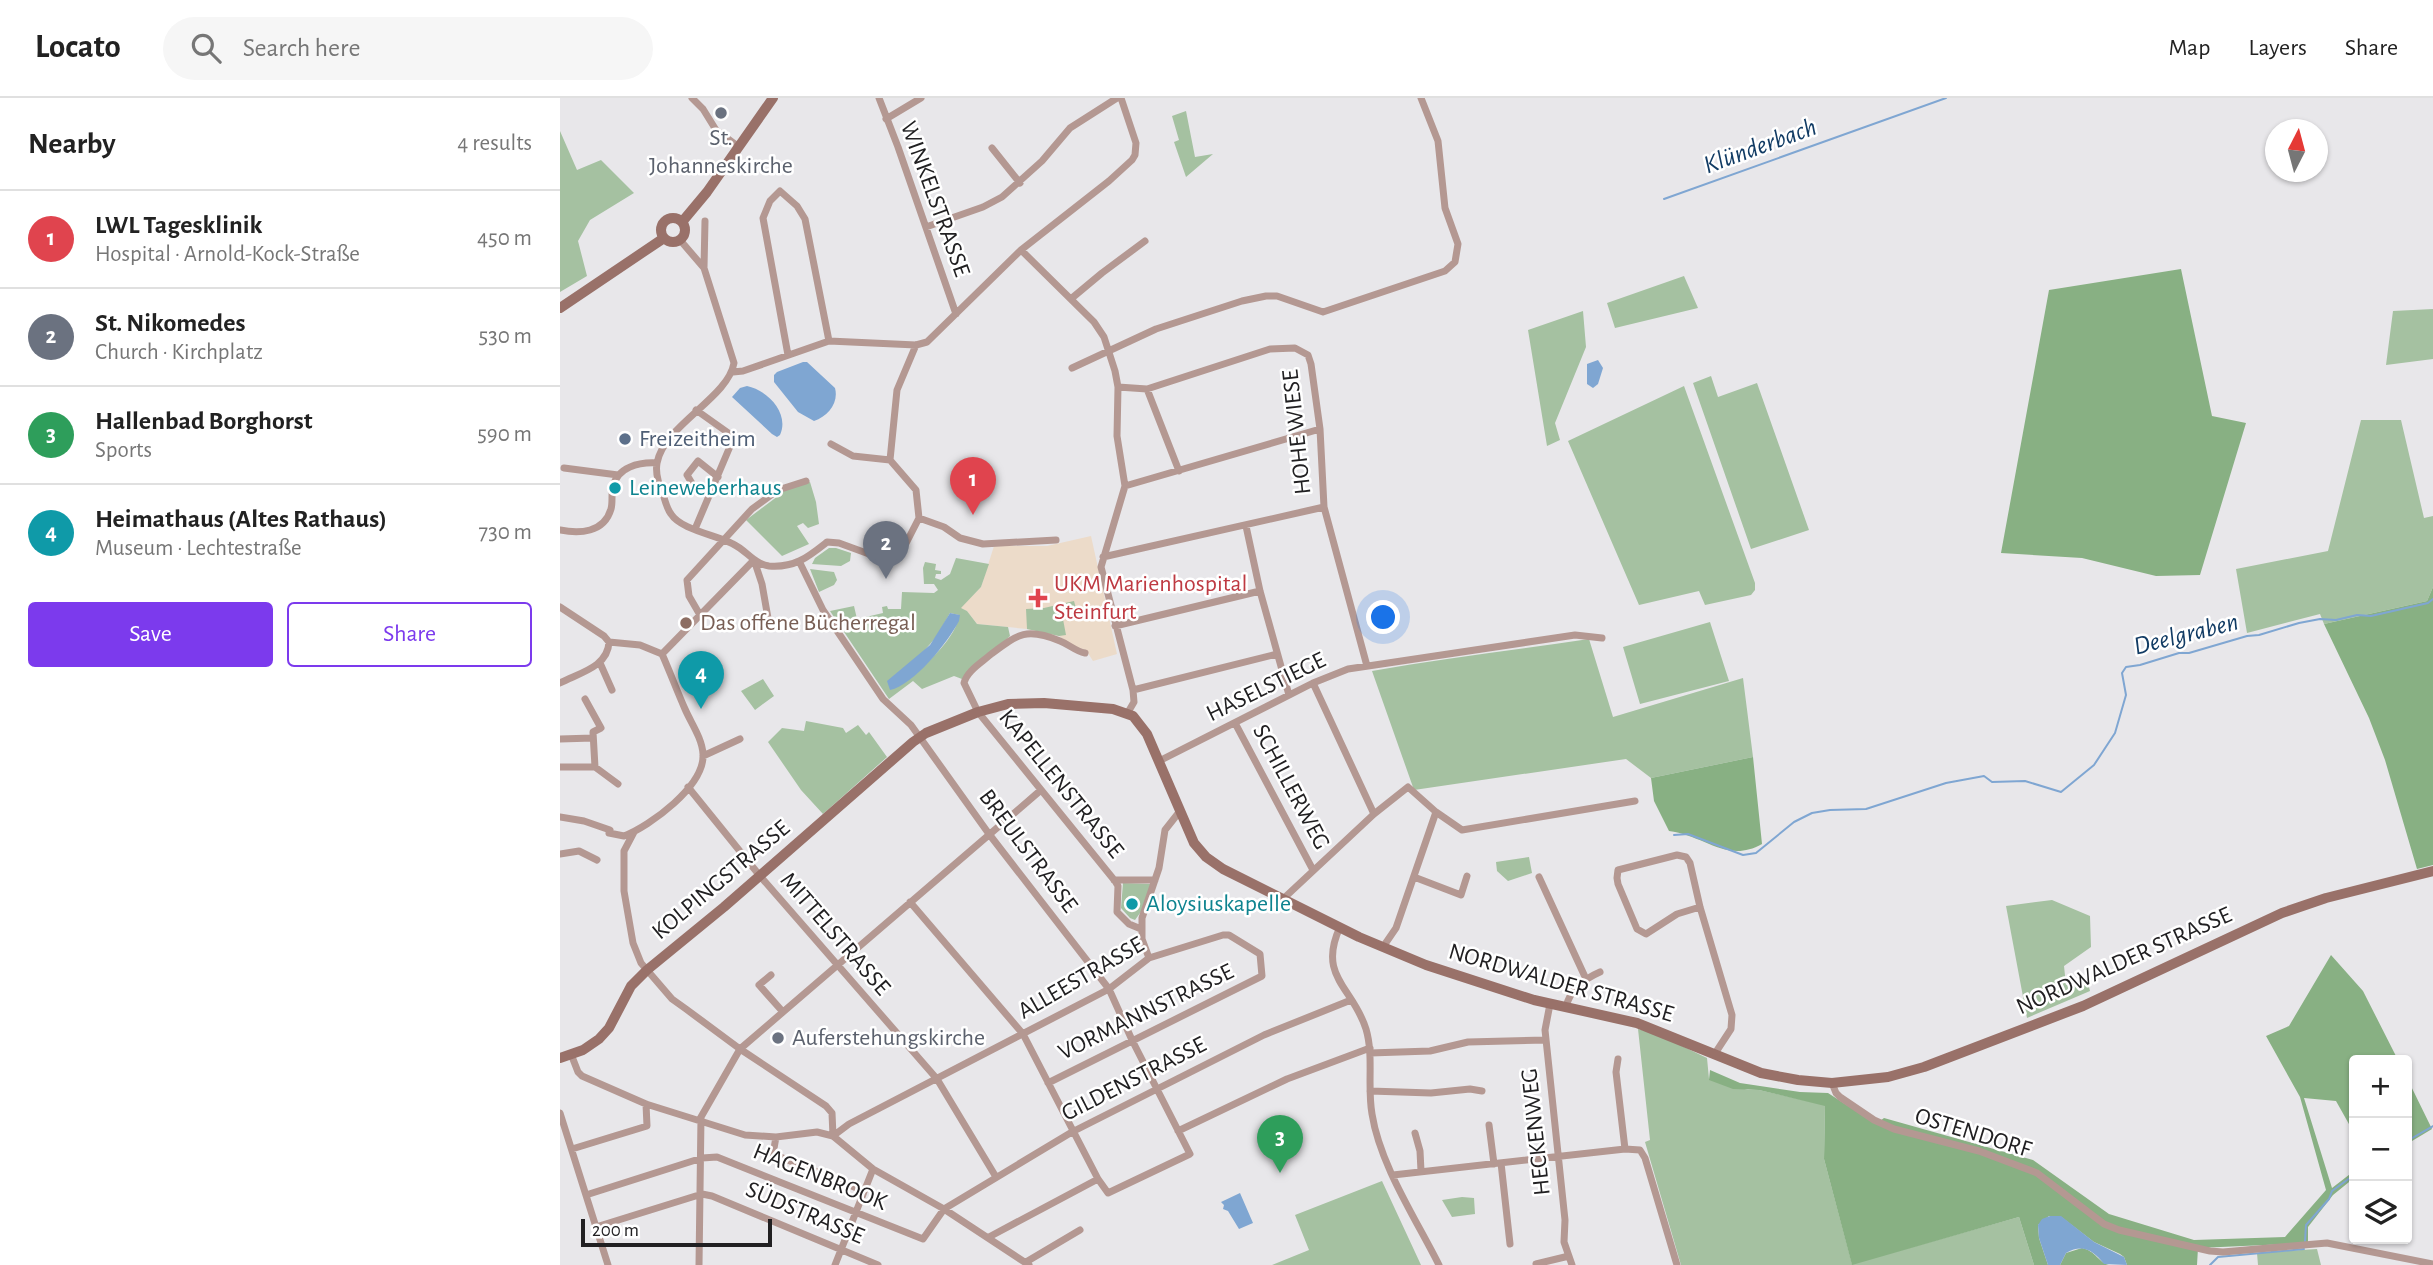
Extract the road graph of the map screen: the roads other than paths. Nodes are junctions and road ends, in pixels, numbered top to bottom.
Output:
1 (692, 98) edge
2 (773, 98) edge
3 (879, 98) edge
4 (921, 98) edge
5 (1119, 98) edge
6 (1421, 98) edge
7 (886, 119) junction
8 (739, 146) junction
9 (992, 148) dead end
10 (1020, 183) junction
11 (705, 221) dead end
12 (682, 222) junction
13 (926, 227) junction
14 (664, 238) junction
15 (680, 240) junction
16 (1145, 241) dead end
17 (1021, 250) junction
18 (704, 268) junction
19 (1072, 298) junction
20 (560, 308) edge
21 (956, 314) junction
22 (828, 341) junction
23 (916, 345) junction
24 (1110, 352) junction
25 (788, 355) junction
26 (1072, 368) dead end
27 (733, 372) junction
28 (1118, 387) junction
29 (1147, 388) junction
30 (696, 410) junction
31 (1320, 429) junction
32 (831, 444) dead end
33 (890, 460) junction
34 (657, 463) junction
35 (564, 468) dead end
36 (1179, 471) junction
37 (618, 475) junction
38 (718, 477) junction
39 (806, 481) dead end
40 (1125, 486) junction
41 (710, 495) junction
42 (1324, 507) junction
43 (919, 518) junction
44 (1246, 526) junction
45 (695, 529) junction
46 (560, 530) edge
47 (725, 540) junction
48 (1056, 540) dead end
49 (1102, 557) junction
50 (754, 560) junction
51 (800, 563) junction
52 (1260, 591) junction
53 (560, 607) edge
54 (700, 615) junction
55 (768, 618) dead end
56 (1115, 626) junction
57 (1602, 638) dead end
58 (608, 642) junction
59 (1085, 653) dead end
60 (662, 654) junction
61 (1277, 654) junction
62 (600, 663) junction
63 (1367, 666) junction
64 (560, 683) edge
65 (1313, 683) junction
66 (612, 690) dead end
67 (1133, 690) junction
68 (1289, 695) junction
69 (585, 699) dead end
70 (978, 712) junction
71 (1128, 713) junction
72 (1236, 723) junction
73 (919, 737) junction
74 (593, 738) junction
75 (560, 739) edge
76 (740, 739) dead end
77 (704, 756) junction
78 (1159, 761) junction
79 (560, 767) edge
80 (594, 768) junction
81 (618, 784) dead end
82 (688, 787) junction
83 (1041, 790) junction
84 (1635, 801) dead end
85 (1181, 811) junction
86 (1436, 812) junction
87 (1374, 814) junction
88 (560, 817) edge
89 (634, 832) junction
90 (989, 834) junction
91 (560, 853) edge
92 (597, 860) dead end
93 (1313, 870) junction
94 (2433, 871) edge
95 (760, 876) junction
96 (1467, 876) dead end
97 (1414, 877) junction
98 (1539, 877) dead end
99 (1114, 880) junction
100 (1155, 880) junction
101 (1283, 899) junction
102 (910, 902) junction
103 (1700, 908) junction
104 (1339, 927) junction
105 (1141, 929) junction
106 (1383, 947) junction
107 (1149, 958) junction
108 (836, 965) junction
109 (647, 970) junction
110 (1601, 972) dead end
111 (771, 975) dead end
112 (1262, 976) joint
113 (1586, 979) junction
114 (1109, 989) junction
115 (1350, 1000) junction
116 (1550, 1004) junction
117 (1566, 1007) junction
118 (783, 1012) junction
119 (1023, 1034) junction
120 (1132, 1040) junction
121 (1546, 1040) junction
122 (740, 1049) junction
123 (1370, 1050) junction
124 (571, 1054) junction
125 (1714, 1055) junction
126 (560, 1058) edge
127 (1618, 1059) dead end
128 (937, 1079) junction
129 (1048, 1083) junction
130 (1832, 1083) junction
131 (1157, 1089) junction
132 (1370, 1091) junction
133 (1482, 1091) dead end
134 (646, 1104) junction
135 (560, 1114) edge
136 (701, 1121) junction
137 (1489, 1125) dead end
138 (563, 1130) edge
139 (1178, 1131) junction
140 (1072, 1132) junction
141 (1415, 1133) dead end
142 (833, 1136) junction
143 (776, 1137) junction
144 (572, 1149) junction
145 (1625, 1149) junction
146 (1559, 1157) junction
147 (702, 1158) junction
148 (1498, 1164) junction
149 (873, 1170) junction
150 (1421, 1171) junction
151 (1393, 1175) junction
152 (996, 1178) junction
153 (1098, 1180) junction
154 (864, 1191) junction
155 (702, 1194) junction
156 (586, 1195) junction
157 (944, 1209) junction
158 (856, 1212) junction
159 (596, 1227) junction
160 (1080, 1230) dead end
161 (989, 1237) junction
162 (1510, 1244) dead end
163 (842, 1249) junction
164 (1569, 1256) junction
165 (1028, 1264) edge
166 (1536, 1264) edge
167 (2433, 1264) edge
168 (608, 1265) edge
169 (699, 1265) edge
170 (835, 1265) edge
171 (878, 1265) edge
172 (1439, 1265) edge
173 (1572, 1265) edge
174 (1677, 1265) edge

1 - 8 street
2 - 8 street
3 - 7 street, WINKELSTRASSE
4 - 7 street
5 - 10 street
5 - 17 street
6 - 24 street
7 - 13 street, WINKELSTRASSE
8 - 12 street
9 - 10 street
10 - 13 street
11 - 18 street
12 - 14 street
12 - 15 street
13 - 21 street, WINKELSTRASSE
14 - 15 street
14 - 20 street
15 - 18 street
16 - 19 street
17 - 19 street
17 - 21 street
18 - 27 street
19 - 24 street
21 - 23 street
22 - 23 street
22 - 25 street
22 - 25 street
23 - 33 street
24 - 26 street
24 - 28 street
25 - 27 street
27 - 30 street
28 - 29 street, HOHE WIESE
28 - 40 street
29 - 31 street, HOHE WIESE
29 - 36 street
30 - 34 street
30 - 38 street
31 - 36 street
31 - 42 street, HOHE WIESE
32 - 33 street
33 - 43 street
34 - 37 street
34 - 45 street
35 - 37 street
36 - 40 street
37 - 46 street
38 - 41 street
38 - 41 street
39 - 47 street
40 - 49 street
41 - 45 street
42 - 44 street
42 - 63 street, HOHE WIESE
43 - 48 street
43 - 51 street
44 - 49 street
44 - 52 street
45 - 47 street
47 - 50 street
47 - 54 street
49 - 56 street
50 - 51 street
50 - 54 street
50 - 55 street
51 - 73 street, BREULSTRASSE
52 - 56 street
52 - 61 street
53 - 58 street
54 - 60 street
56 - 67 street
57 - 63 street, HASELSTIEGE
58 - 60 street
58 - 62 street
59 - 70 street, KAPELLENSTRASSE
60 - 77 street
61 - 67 street
61 - 68 street
62 - 64 street
62 - 66 street
63 - 65 street, HASELSTIEGE
65 - 68 street, HASELSTIEGE
65 - 87 street
67 - 71 street
68 - 72 street, HASELSTIEGE
69 - 74 street
70 - 71 street
70 - 73 street
70 - 83 street, KAPELLENSTRASSE
71 - 78 street, NORDWALDER STRASSE
72 - 78 street, HASELSTIEGE
72 - 93 street, SCHILLERWEG
73 - 90 street, BREULSTRASSE
73 - 95 street, KOLPINGSTRASSE
74 - 75 street
74 - 80 street
76 - 77 street
77 - 82 street
78 - 85 street, NORDWALDER STRASSE
79 - 80 street
80 - 81 street
82 - 89 street
82 - 95 street, MITTELSTRASSE
83 - 90 street
83 - 99 street, KAPELLENSTRASSE
84 - 86 street
85 - 100 street, KAPELLENSTRASSE
85 - 101 street, NORDWALDER STRASSE
86 - 87 street
86 - 97 street
87 - 93 street
88 - 89 street
89 - 109 street
90 - 102 street
90 - 114 street, BREULSTRASSE
91 - 92 street
93 - 101 street
94 - 130 street, NORDWALDER STRASSE
95 - 108 street, MITTELSTRASSE
95 - 109 street, KOLPINGSTRASSE
96 - 97 street
97 - 106 street
98 - 113 street
99 - 100 street, KAPELLENSTRASSE
99 - 105 street, KAPELLENSTRASSE
100 - 105 street, KAPELLENSTRASSE
101 - 104 street, NORDWALDER STRASSE
102 - 108 street
102 - 119 street
103 - 103 street
103 - 125 street
104 - 106 street, NORDWALDER STRASSE
104 - 115 street
105 - 107 street, KAPELLENSTRASSE
106 - 116 street, NORDWALDER STRASSE
107 - 112 street, ALLEESTRASSE
107 - 114 street, ALLEESTRASSE
108 - 118 street
108 - 128 street, MITTELSTRASSE
109 - 122 street
109 - 124 street, KOLPINGSTRASSE
110 - 113 street
111 - 118 street
112 - 120 street, VORMANNSTRASSE
113 - 117 street
114 - 119 street, ALLEESTRASSE
114 - 120 street, BREULSTRASSE
115 - 123 street
115 - 131 street, GILDENSTRASSE
116 - 117 street, NORDWALDER STRASSE
116 - 121 street, HECKENWEG
117 - 125 street, NORDWALDER STRASSE
118 - 122 street
119 - 128 street, ALLEESTRASSE
119 - 129 street
120 - 129 street, VORMANNSTRASSE
120 - 131 street, BREULSTRASSE
121 - 123 street
121 - 146 street, HECKENWEG
122 - 136 street
122 - 142 street
123 - 132 street
123 - 139 street
124 - 126 street, KOLPINGSTRASSE
124 - 134 street
125 - 130 street, NORDWALDER STRASSE
127 - 145 street
128 - 142 street, ALLEESTRASSE
128 - 152 street, MITTELSTRASSE
129 - 140 street
130 - 167 street, OSTENDORF
131 - 139 street, BREULSTRASSE
131 - 140 street, GILDENSTRASSE
132 - 133 street
132 - 151 street
134 - 136 street
134 - 144 street
135 - 138 street
136 - 143 street
136 - 147 street
137 - 148 street
138 - 144 street
139 - 153 street, BREULSTRASSE
140 - 152 street, GILDENSTRASSE
140 - 153 street
141 - 150 street
142 - 143 street
142 - 149 street
143 - 154 street
144 - 156 street
145 - 146 street
145 - 174 street
146 - 148 street
146 - 164 street, HECKENWEG
147 - 155 street
147 - 156 street
147 - 158 street, HAGENBROOK
148 - 150 street
148 - 162 street
149 - 154 street
149 - 157 street
150 - 151 street
151 - 172 street
152 - 157 street, GILDENSTRASSE
153 - 161 street
154 - 158 street
155 - 159 street
155 - 163 street, SÜDSTRASSE
155 - 169 street
156 - 159 street
157 - 158 street, HAGENBROOK
157 - 161 street
158 - 163 street
159 - 168 street
160 - 165 street
161 - 165 street
163 - 170 street
163 - 171 street, SÜDSTRASSE
164 - 166 street
164 - 173 street, HECKENWEG

